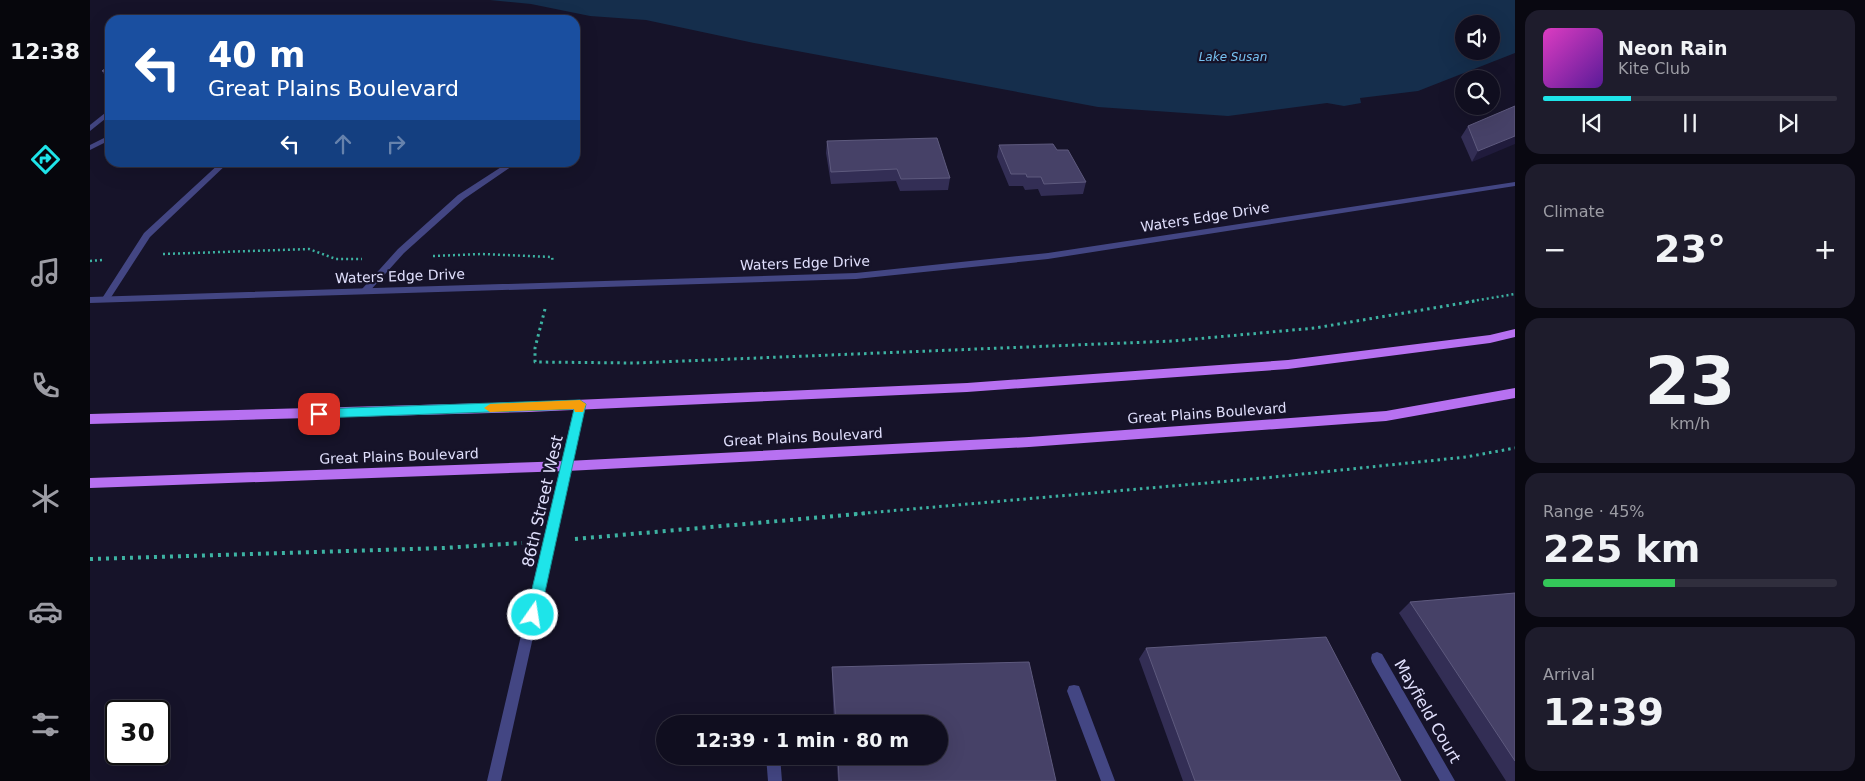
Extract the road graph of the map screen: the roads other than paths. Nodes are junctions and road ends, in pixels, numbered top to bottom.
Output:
1 (105, 116) edge
2 (90, 129) edge
3 (105, 140) edge
4 (90, 148) edge
5 (221, 167) edge
6 (507, 167) edge
7 (1515, 184) edge
8 (365, 291) junction
9 (90, 300) edge
10 (105, 300) junction
11 (1515, 333) edge
12 (1515, 393) edge
13 (580, 404) junction
14 (90, 419) edge
15 (567, 466) junction
16 (90, 483) edge
17 (1377, 658) dead end
18 (1074, 691) dead end
19 (774, 765) edge
20 (494, 781) edge
21 (775, 781) edge
22 (1108, 781) edge
23 (1448, 781) edge

1 - 2 street
3 - 4 street
5 - 10 street
6 - 8 street
7 - 8 street, Waters Edge Drive
8 - 10 street, Waters Edge Drive
9 - 10 street, Waters Edge Drive
11 - 13 main road
12 - 15 main road, Great Plains Boulevard
13 - 14 main road
13 - 15 street, 86th Street West
15 - 16 main road, Great Plains Boulevard
15 - 20 street, 86th Street West
17 - 23 street, Mayfield Court
18 - 22 street
19 - 21 street

